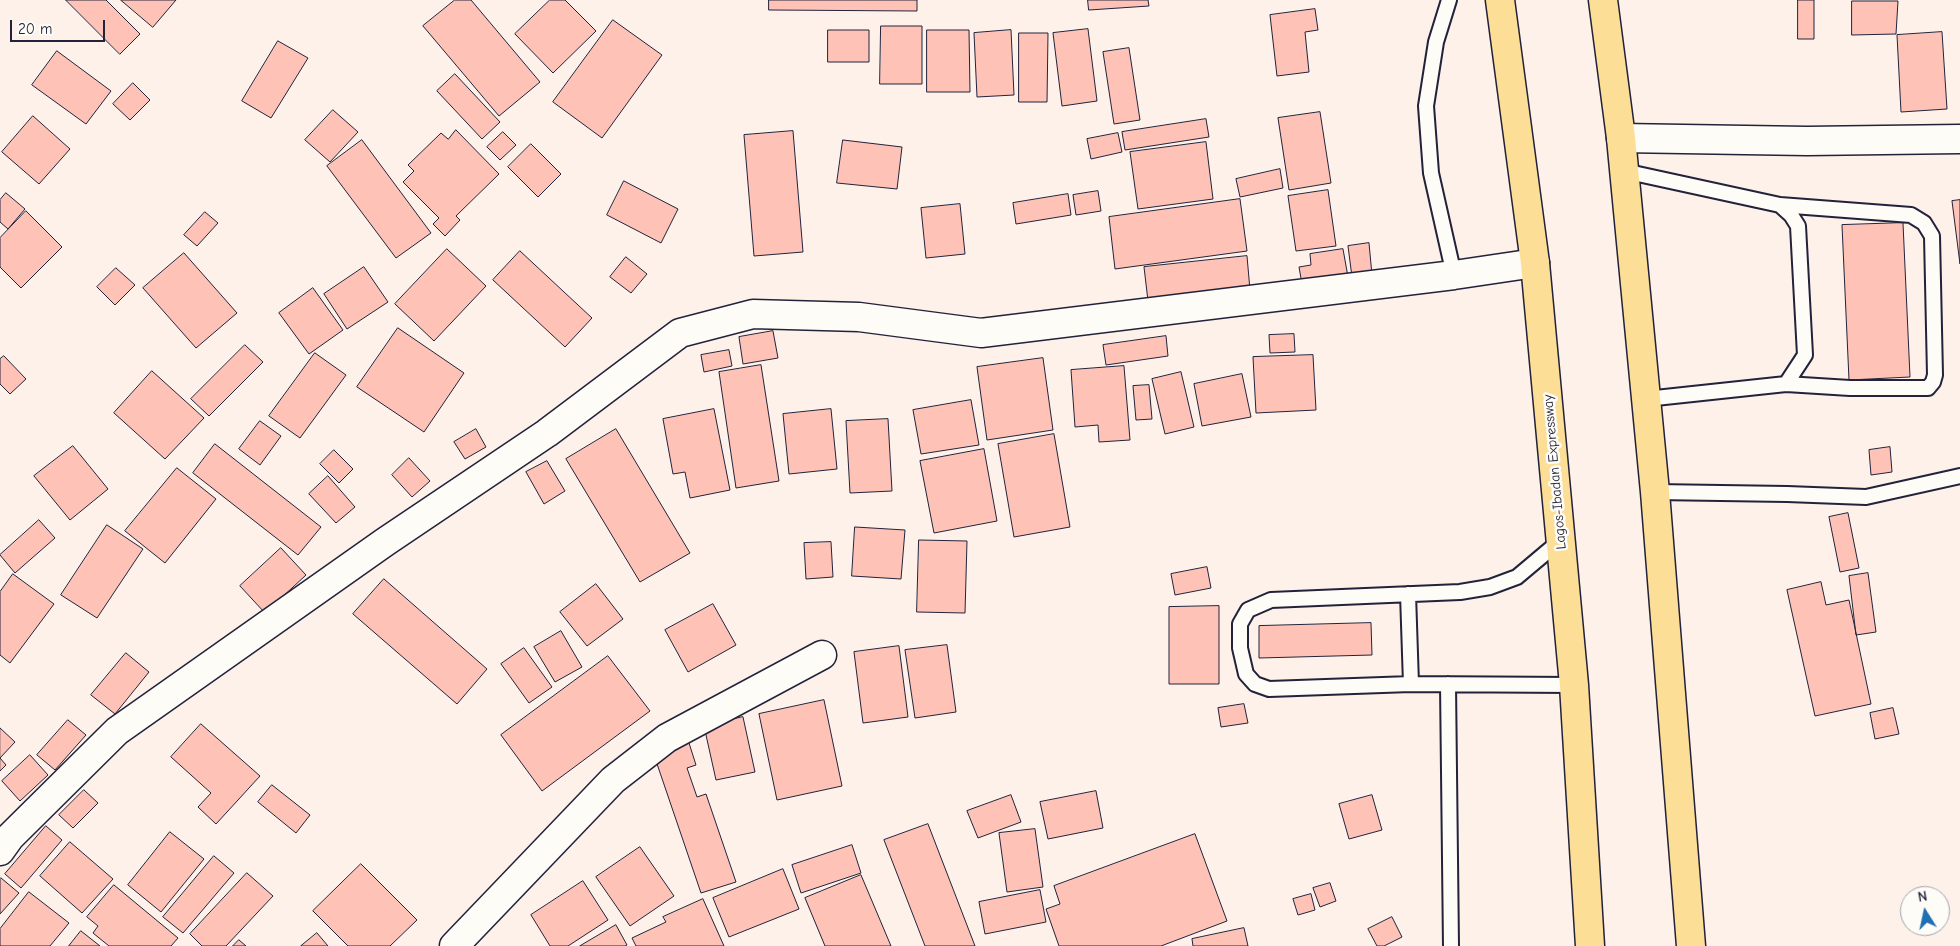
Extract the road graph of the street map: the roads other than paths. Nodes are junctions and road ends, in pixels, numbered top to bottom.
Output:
1 (1448, 0) edge
2 (1500, 0) edge
3 (1603, 0) edge
4 (1621, 138) junction
5 (1960, 139) edge
6 (1624, 171) junction
7 (1780, 205) junction
8 (1535, 263) junction
9 (1454, 275) junction
10 (1786, 384) junction
11 (1646, 399) junction
12 (1960, 476) edge
13 (1655, 492) junction
14 (1561, 540) junction
15 (1408, 594) junction
16 (822, 655) dead end
17 (1411, 684) junction
18 (1448, 684) junction
19 (1574, 685) junction
20 (0, 851) edge
21 (454, 946) edge
22 (1451, 946) edge
23 (1590, 946) edge
24 (1691, 946) edge

1 - 9 lane
2 - 8 highway, Lagos-Ibadan Expressway
3 - 4 highway
4 - 5 street
4 - 6 highway
6 - 7 lane
6 - 11 highway
7 - 10 lane
7 - 10 lane
8 - 9 street
8 - 14 highway, Lagos-Ibadan Expressway
9 - 20 street
10 - 11 lane
11 - 13 highway
12 - 13 lane
13 - 24 highway
14 - 15 lane
14 - 19 highway, Lagos-Ibadan Expressway
15 - 17 lane
15 - 17 lane
16 - 21 street
17 - 18 lane
18 - 19 lane
18 - 22 lane
19 - 23 highway, Lagos-Ibadan Expressway

